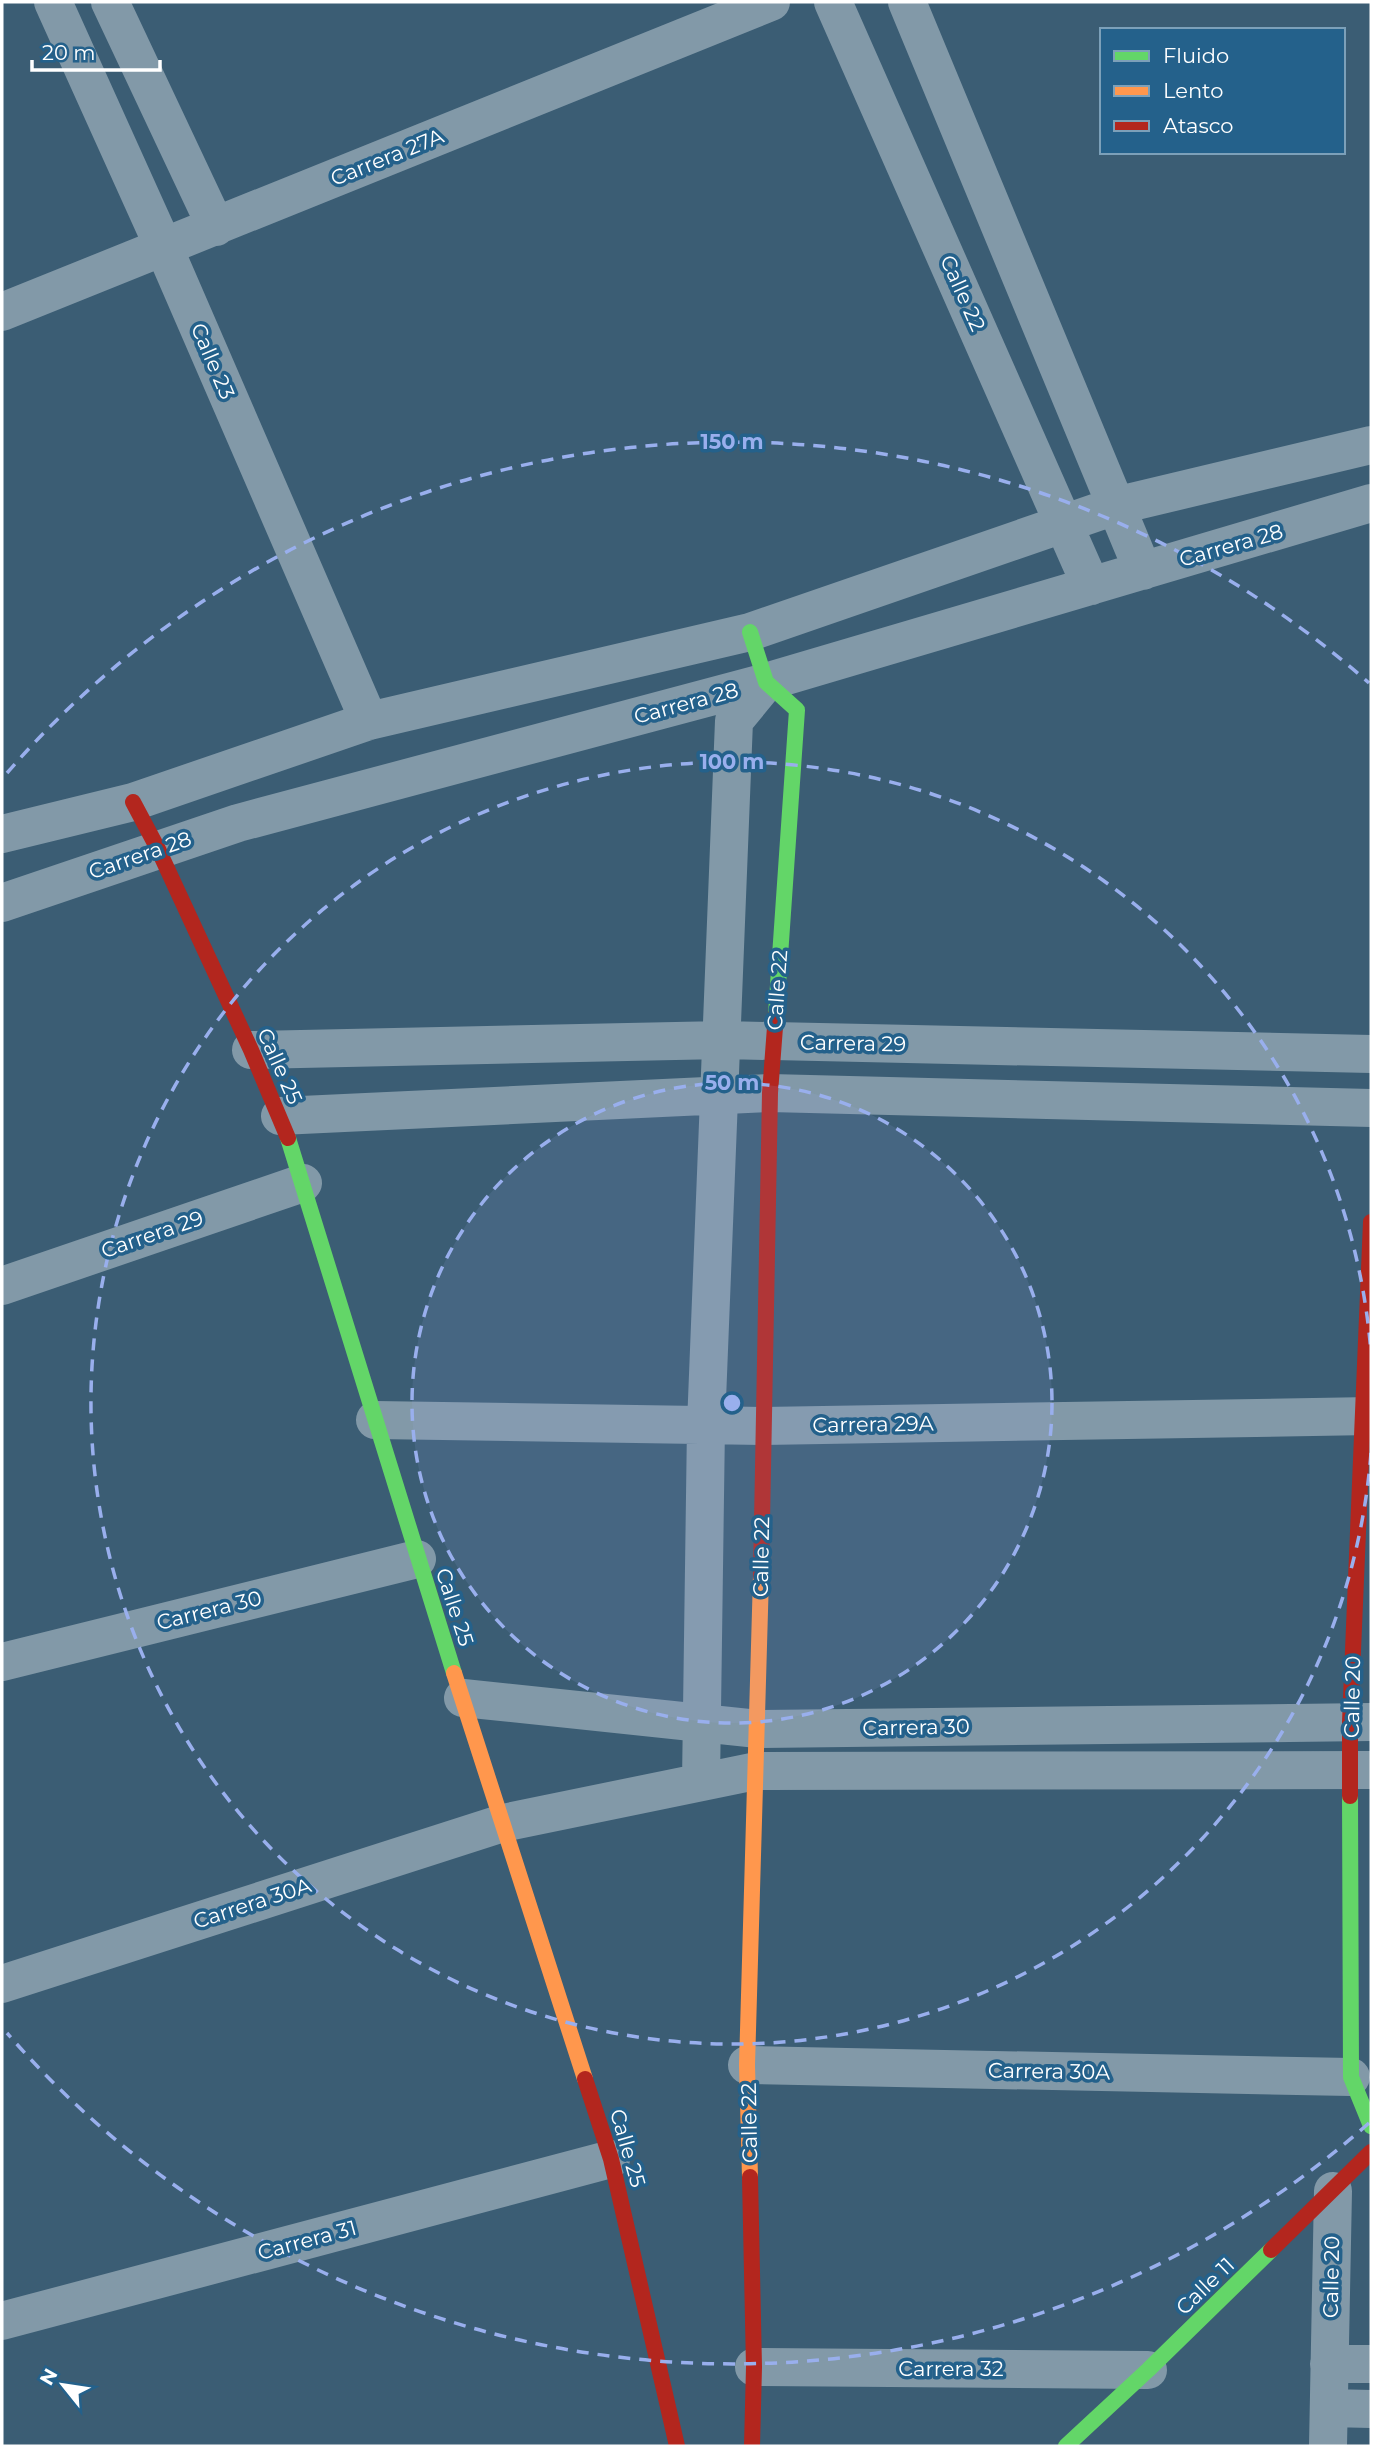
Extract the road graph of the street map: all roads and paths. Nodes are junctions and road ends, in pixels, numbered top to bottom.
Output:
1 (53, 2) edge
2 (110, 2) edge
3 (771, 2) edge
4 (834, 2) edge
5 (907, 2) edge
6 (216, 227) junction
7 (164, 248) junction
8 (2, 312) edge
9 (1371, 445) edge
10 (1371, 503) edge
11 (1115, 506) junction
12 (1065, 524) junction
13 (1143, 571) junction
14 (1091, 586) junction
15 (750, 632) junction
16 (766, 682) junction
17 (369, 721) junction
18 (133, 802) junction
19 (2, 834) edge
20 (158, 849) junction
21 (2, 903) edge
22 (723, 1040) junction
23 (774, 1041) junction
24 (251, 1050) junction
25 (1371, 1054) edge
26 (770, 1093) junction
27 (721, 1095) junction
28 (1371, 1108) edge
29 (280, 1116) junction
30 (303, 1183) junction
31 (1371, 1222) edge
32 (2, 1286) edge
33 (1367, 1417) edge
34 (375, 1420) junction
35 (706, 1426) junction
36 (763, 1426) junction
37 (416, 1559) junction
38 (2, 1662) edge
39 (463, 1698) junction
40 (1360, 1722) edge
41 (703, 1723) junction
42 (758, 1729) junction
43 (1361, 1770) edge
44 (756, 1771) junction
45 (702, 1782) junction
46 (503, 1823) junction
47 (2, 1984) edge
48 (747, 2064) junction
49 (1351, 2077) junction
50 (1371, 2126) edge
51 (1371, 2152) edge
52 (611, 2160) junction
53 (1333, 2191) junction
54 (2, 2321) edge
55 (1329, 2364) junction
56 (1371, 2364) edge
57 (754, 2367) junction
58 (1148, 2370) junction
59 (1329, 2408) junction
60 (1371, 2409) edge
61 (677, 2446) edge
62 (752, 2446) edge
63 (1066, 2446) edge
64 (1328, 2446) edge

1 - 7 street, Calle 23
2 - 6 street
3 - 6 street, Carrera 27A
4 - 12 street, Calle 22
5 - 11 street
6 - 7 street, Carrera 27A
7 - 8 street, Carrera 27A
7 - 17 street, Calle 23
9 - 11 street
10 - 13 street, Carrera 28
11 - 12 street
11 - 13 street
12 - 14 street, Calle 22
12 - 15 street
13 - 14 street, Carrera 28
14 - 16 street, Carrera 28
15 - 16 street
15 - 17 street
16 - 20 street, Carrera 28
16 - 22 street
16 - 23 street, Calle 22
17 - 18 street
18 - 19 street
18 - 20 street, Calle 25
20 - 21 street, Carrera 28
20 - 24 street, Calle 25
22 - 23 street, Carrera 29
22 - 24 street, Carrera 29
22 - 27 street
23 - 25 street, Carrera 29
23 - 26 street, Calle 22
24 - 29 street, Calle 25
26 - 27 street
26 - 28 street
26 - 36 street, Calle 22
27 - 29 street
27 - 35 street
29 - 30 street, Calle 25
30 - 32 street, Carrera 29
30 - 34 street, Calle 25
31 - 33 street, Calle 20
33 - 36 street, Carrera 29A
33 - 40 street, Calle 20
34 - 35 street, Carrera 29A
34 - 37 street, Calle 25
35 - 36 street, Carrera 29A
35 - 41 street
36 - 42 street, Calle 22
37 - 38 street, Carrera 30
37 - 39 street, Calle 25
39 - 41 street, Carrera 30
39 - 46 street, Calle 25
40 - 42 street, Carrera 30
40 - 43 street, Calle 20
41 - 42 street, Carrera 30
41 - 45 street
42 - 44 street, Calle 22
43 - 44 street, Carrera 30
43 - 49 street, Calle 20
44 - 45 street, Carrera 30
44 - 48 street, Calle 22
45 - 46 street, Carrera 30
46 - 47 street, Carrera 30A
46 - 52 street, Calle 25
48 - 49 street, Carrera 30A
48 - 57 street, Calle 22
49 - 50 street, Calle 20
51 - 53 street, Calle 11
52 - 54 street, Carrera 31
52 - 61 street, Calle 25
53 - 55 street, Calle 20
53 - 58 street, Calle 11
55 - 56 street
55 - 59 street, Calle 20
57 - 58 street, Carrera 32
57 - 62 street, Calle 22
58 - 63 street, Calle 11
59 - 60 street
59 - 64 street, Calle 20

